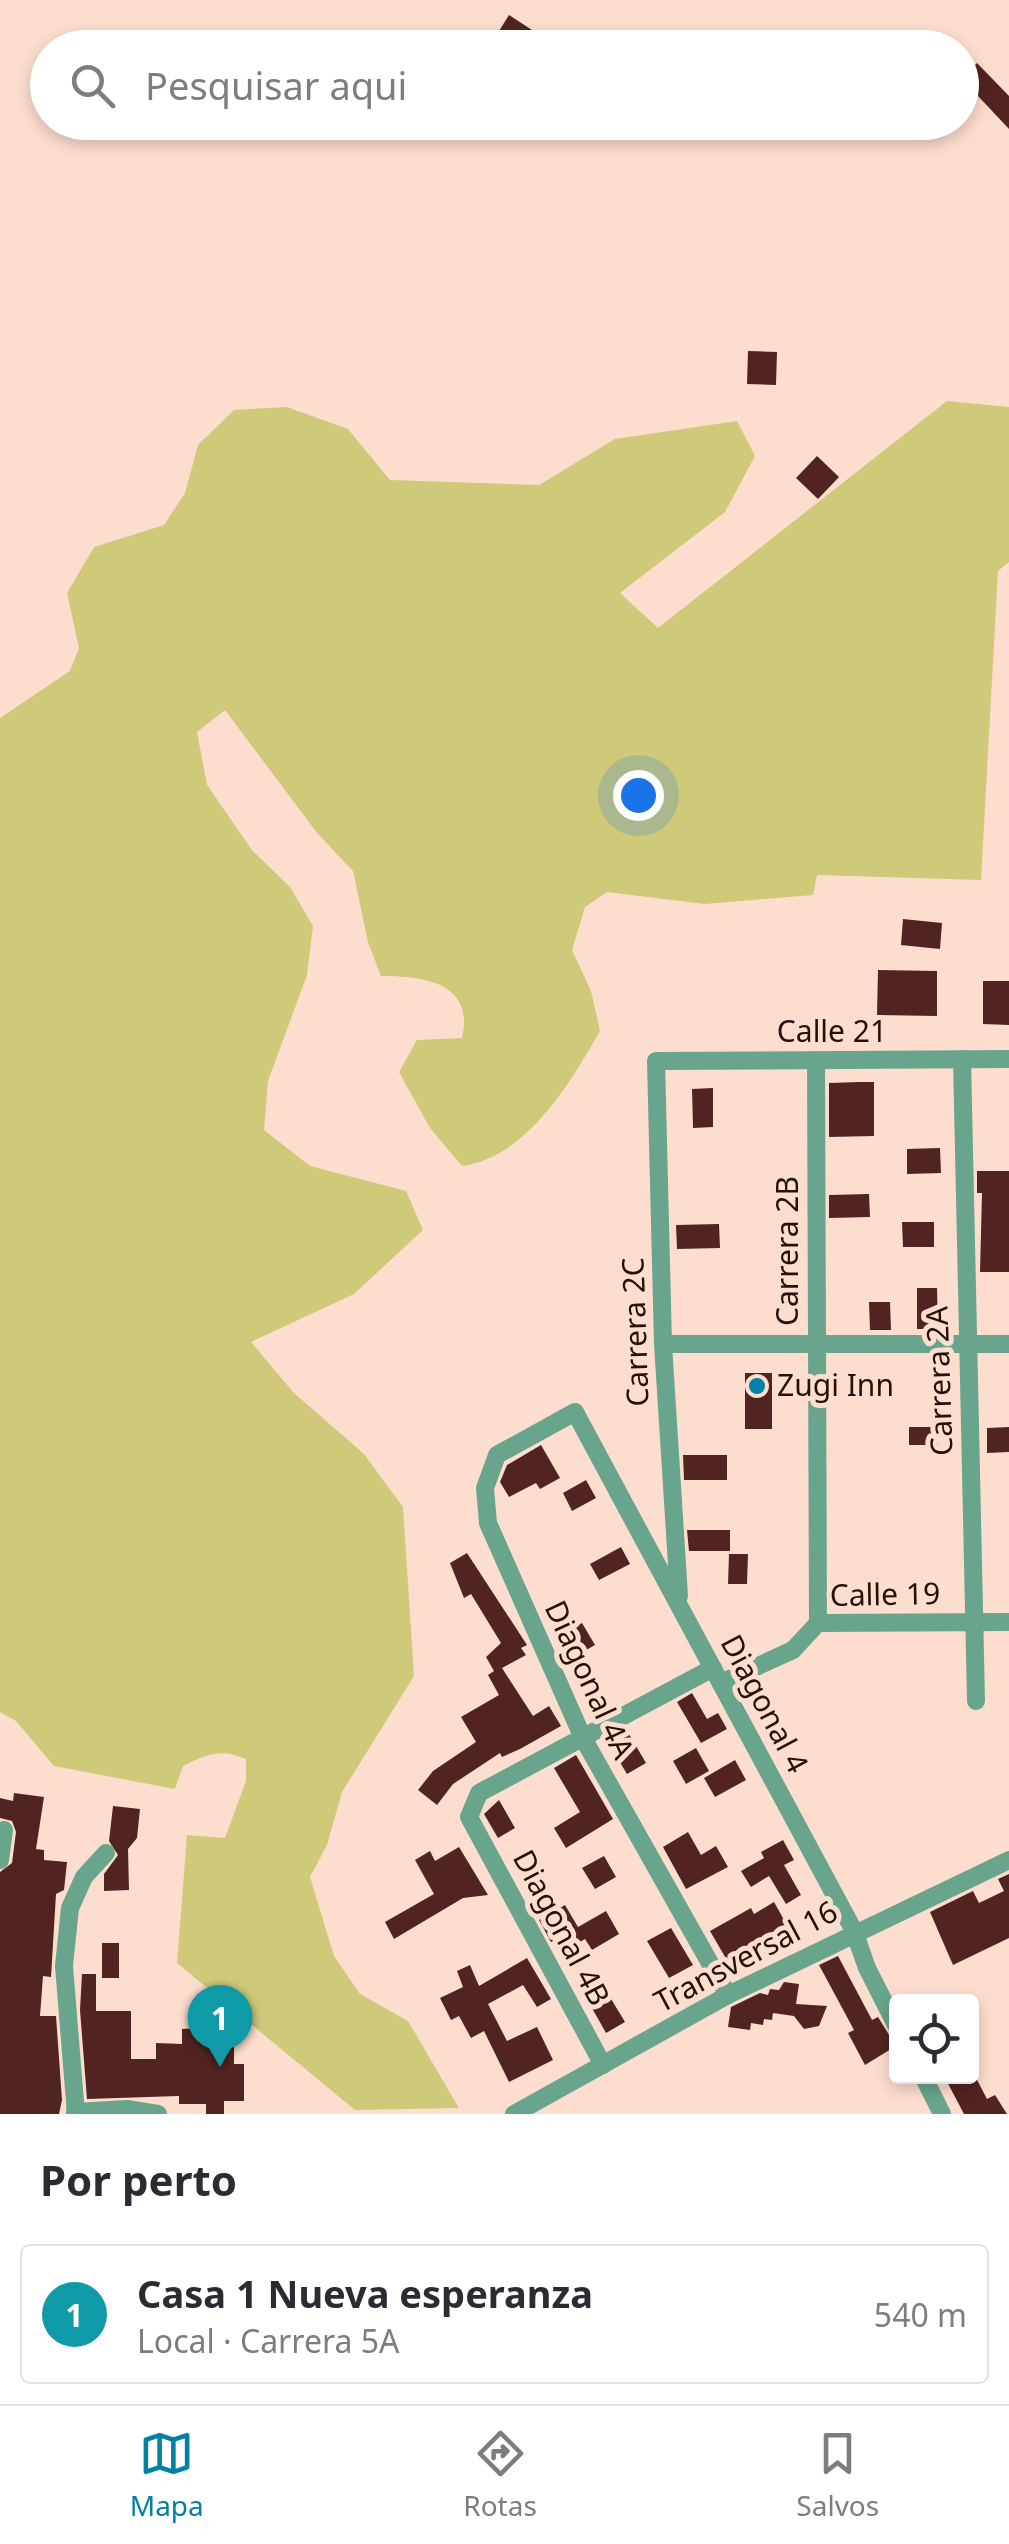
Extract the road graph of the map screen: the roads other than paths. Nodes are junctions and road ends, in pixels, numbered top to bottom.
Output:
1 (962, 1059) junction
2 (1009, 1059) edge
3 (816, 1060) junction
4 (656, 1061) joint
5 (662, 1344) junction
6 (1009, 1344) edge
7 (967, 1345) junction
8 (814, 1346) junction
9 (575, 1412) joint
10 (679, 1602) junction
11 (974, 1621) junction
12 (818, 1622) junction
13 (1009, 1622) edge
14 (717, 1676) junction
15 (976, 1701) dead end
16 (583, 1738) junction
17 (470, 1817) joint
18 (4, 1830) dead end
19 (106, 1854) dead end
20 (0, 1860) edge
21 (1009, 1860) edge
22 (854, 1930) junction
23 (728, 1995) junction
24 (889, 2012) edge
25 (603, 2066) junction
26 (926, 2084) edge
27 (75, 2113) edge
28 (158, 2114) edge
29 (514, 2114) edge
30 (942, 2114) edge

1 - 2 street, Calle 21
1 - 3 street, Calle 21
1 - 7 street, Carrera 2A
3 - 4 street, Calle 21
3 - 8 street, Carrera 2B
4 - 5 street, Carrera 2C
5 - 8 street
5 - 10 street, Carrera 2C
6 - 7 street
7 - 8 street
7 - 11 street, Carrera 2A
8 - 12 street, Carrera 2B
9 - 10 street, Diagonal 4
9 - 16 street, Diagonal 4A
10 - 14 street, Diagonal 4
11 - 12 street, Calle 19
11 - 13 street, Calle 19
11 - 15 street, Carrera 2A
12 - 14 street, Calle 19
14 - 16 street, Calle 19
14 - 22 street, Diagonal 4
16 - 17 street, Calle 19
16 - 23 street, Diagonal 4A
17 - 25 street, Diagonal 4B
18 - 20 street
19 - 27 street
21 - 22 street, Transversal 16
22 - 23 street, Transversal 16
22 - 24 street, Diagonal 4
23 - 25 street, Transversal 16
25 - 29 street, Transversal 16
26 - 30 street
27 - 28 street

